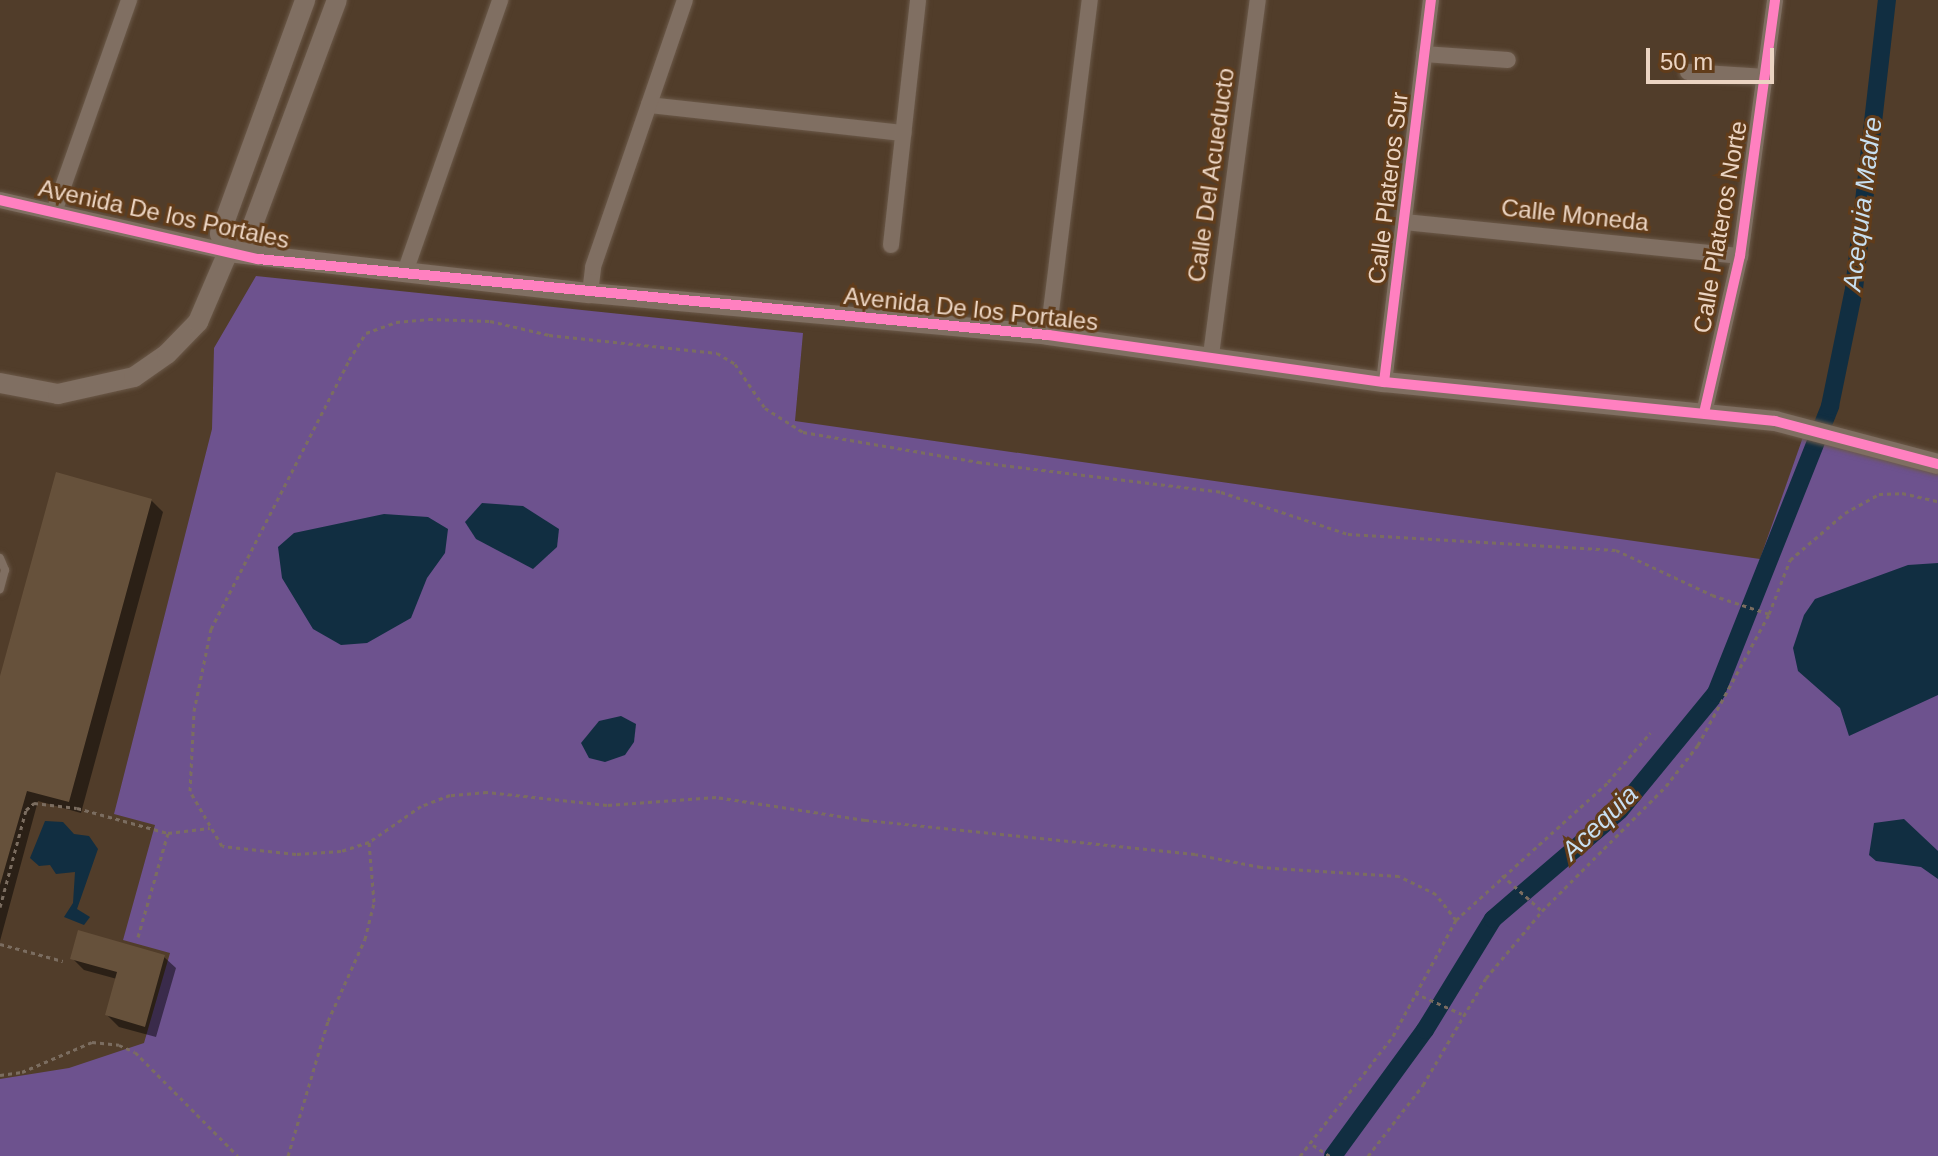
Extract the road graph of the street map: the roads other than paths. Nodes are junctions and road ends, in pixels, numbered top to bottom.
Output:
1 (129, 0) edge
2 (305, 0) edge
3 (337, 0) edge
4 (500, 0) edge
5 (685, 0) edge
6 (918, 0) edge
7 (1090, 0) edge
8 (1258, 0) edge
9 (1431, 0) edge
10 (1775, 0) edge
11 (1424, 54) junction
12 (1508, 60) dead end
13 (1688, 72) dead end
14 (1766, 77) junction
15 (649, 105) junction
16 (903, 133) junction
17 (0, 200) edge
18 (54, 212) junction
19 (1405, 222) junction
20 (891, 245) dead end
21 (228, 252) junction
22 (1740, 256) junction
23 (405, 272) junction
24 (590, 293) junction
25 (1048, 335) junction
26 (1211, 355) junction
27 (1384, 382) junction
28 (0, 383) edge
29 (1704, 413) junction
30 (1938, 464) edge
31 (0, 558) edge
32 (0, 589) edge

1 - 18 street
2 - 21 street
3 - 21 street
4 - 23 street
5 - 15 street
6 - 16 street
7 - 25 street
8 - 26 street, Calle Del Acueducto
9 - 11 street, Calle Plateros Sur
10 - 14 street, Calle Plateros Norte
11 - 12 street
11 - 19 street, Calle Plateros Sur
13 - 14 street
14 - 22 street, Calle Plateros Norte
15 - 16 street
15 - 24 street
16 - 20 street
17 - 18 street, Avenida De los Portales
18 - 21 street, Avenida De los Portales
19 - 22 street, Calle Moneda
19 - 27 street, Calle Plateros Sur
21 - 23 street, Avenida De los Portales
21 - 28 street
22 - 29 street, Calle Plateros Norte
23 - 24 street, Avenida De los Portales
24 - 25 street, Avenida De los Portales
25 - 26 street, Avenida De los Portales
26 - 27 street, Avenida De los Portales
27 - 29 street, Avenida De los Portales
29 - 30 street, Avenida De los Portales
31 - 32 lane

